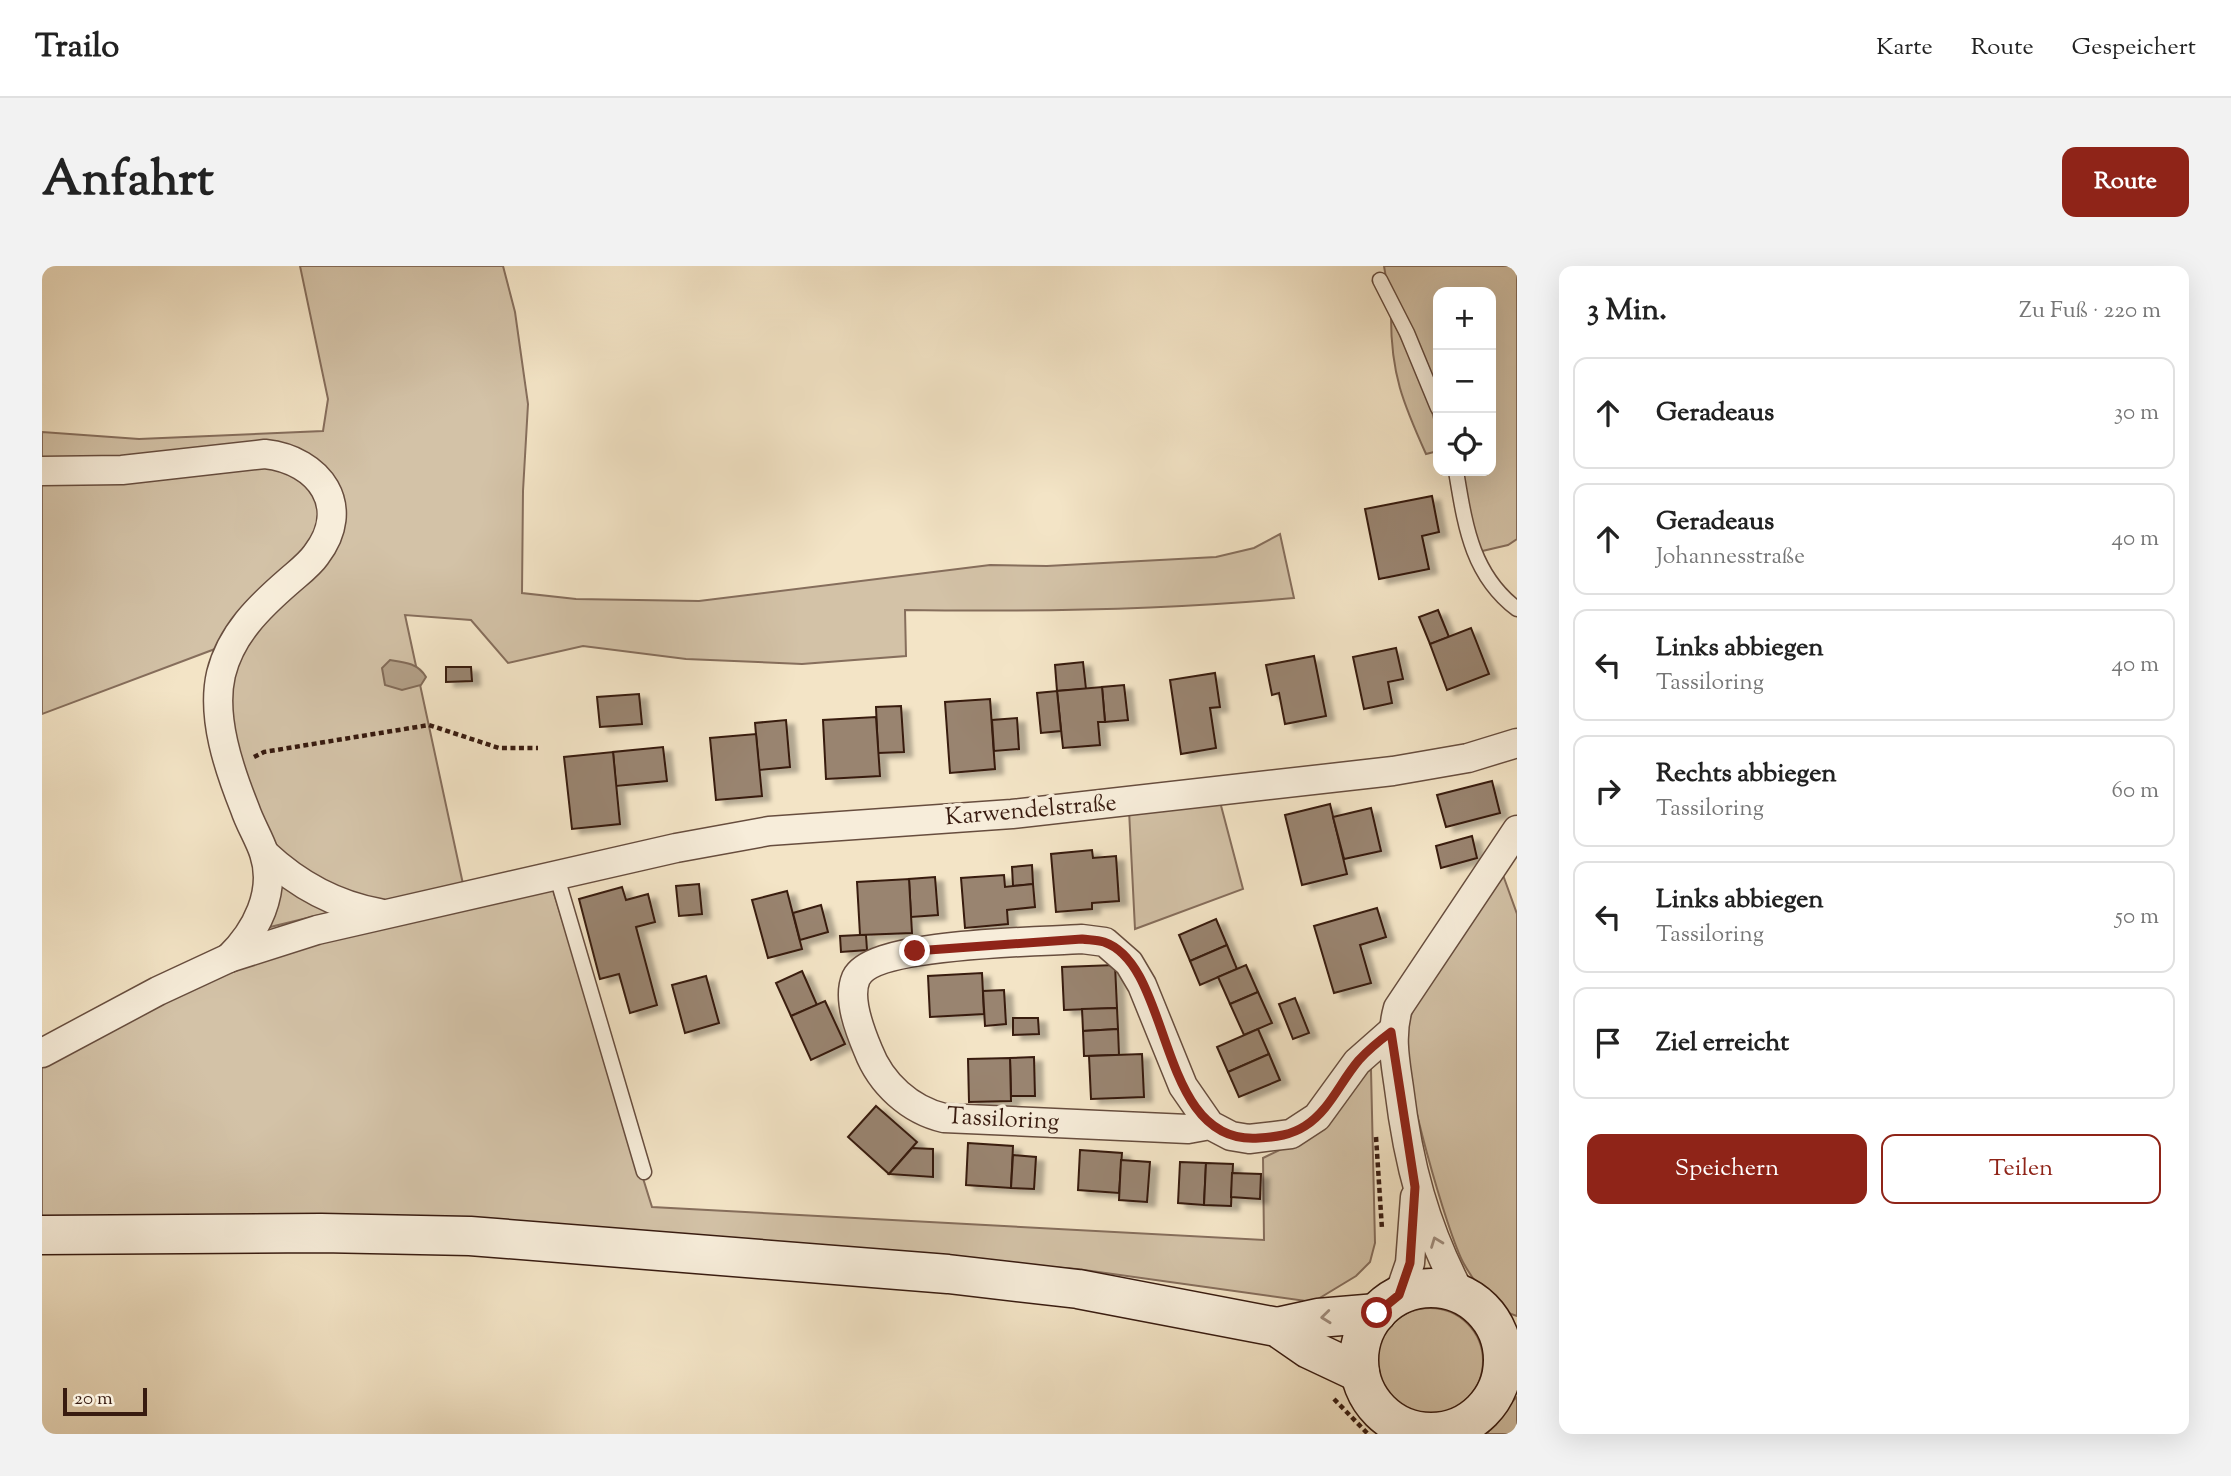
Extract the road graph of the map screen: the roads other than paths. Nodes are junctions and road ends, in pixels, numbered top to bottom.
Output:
1 (1380, 280) dead end
2 (1433, 396) edge
3 (42, 471) edge
4 (1457, 476) edge
5 (1517, 609) edge
6 (1517, 743) edge
7 (1517, 830) edge
8 (265, 854) junction
9 (551, 878) junction
10 (384, 914) junction
11 (229, 958) junction
12 (1391, 1032) junction
13 (42, 1053) edge
14 (1210, 1125) junction
15 (644, 1172) dead end
16 (1415, 1187) junction
17 (42, 1235) edge
18 (1461, 1295) junction
19 (1388, 1304) junction
20 (1504, 1326) edge
21 (1277, 1327) junction
22 (1360, 1374) junction
23 (1490, 1404) edge
24 (1420, 1432) edge

1 - 2 lane
3 - 8 street
4 - 5 lane
6 - 9 street, Karwendelstraße
7 - 12 street
8 - 10 street
8 - 11 street
9 - 10 street, Karwendelstraße
9 - 15 lane
10 - 11 street, Karwendelstraße
11 - 13 street, Karwendelstraße
12 - 14 street, Tassiloring
12 - 16 street
14 - 14 street, Tassiloring
18 -> 16 street
16 - 19 street
17 - 21 street
18 - 19 street
18 - 20 street
19 -> 21 street
19 - 22 street
20 - 23 street
21 - 22 street
22 - 24 street
23 - 24 street

